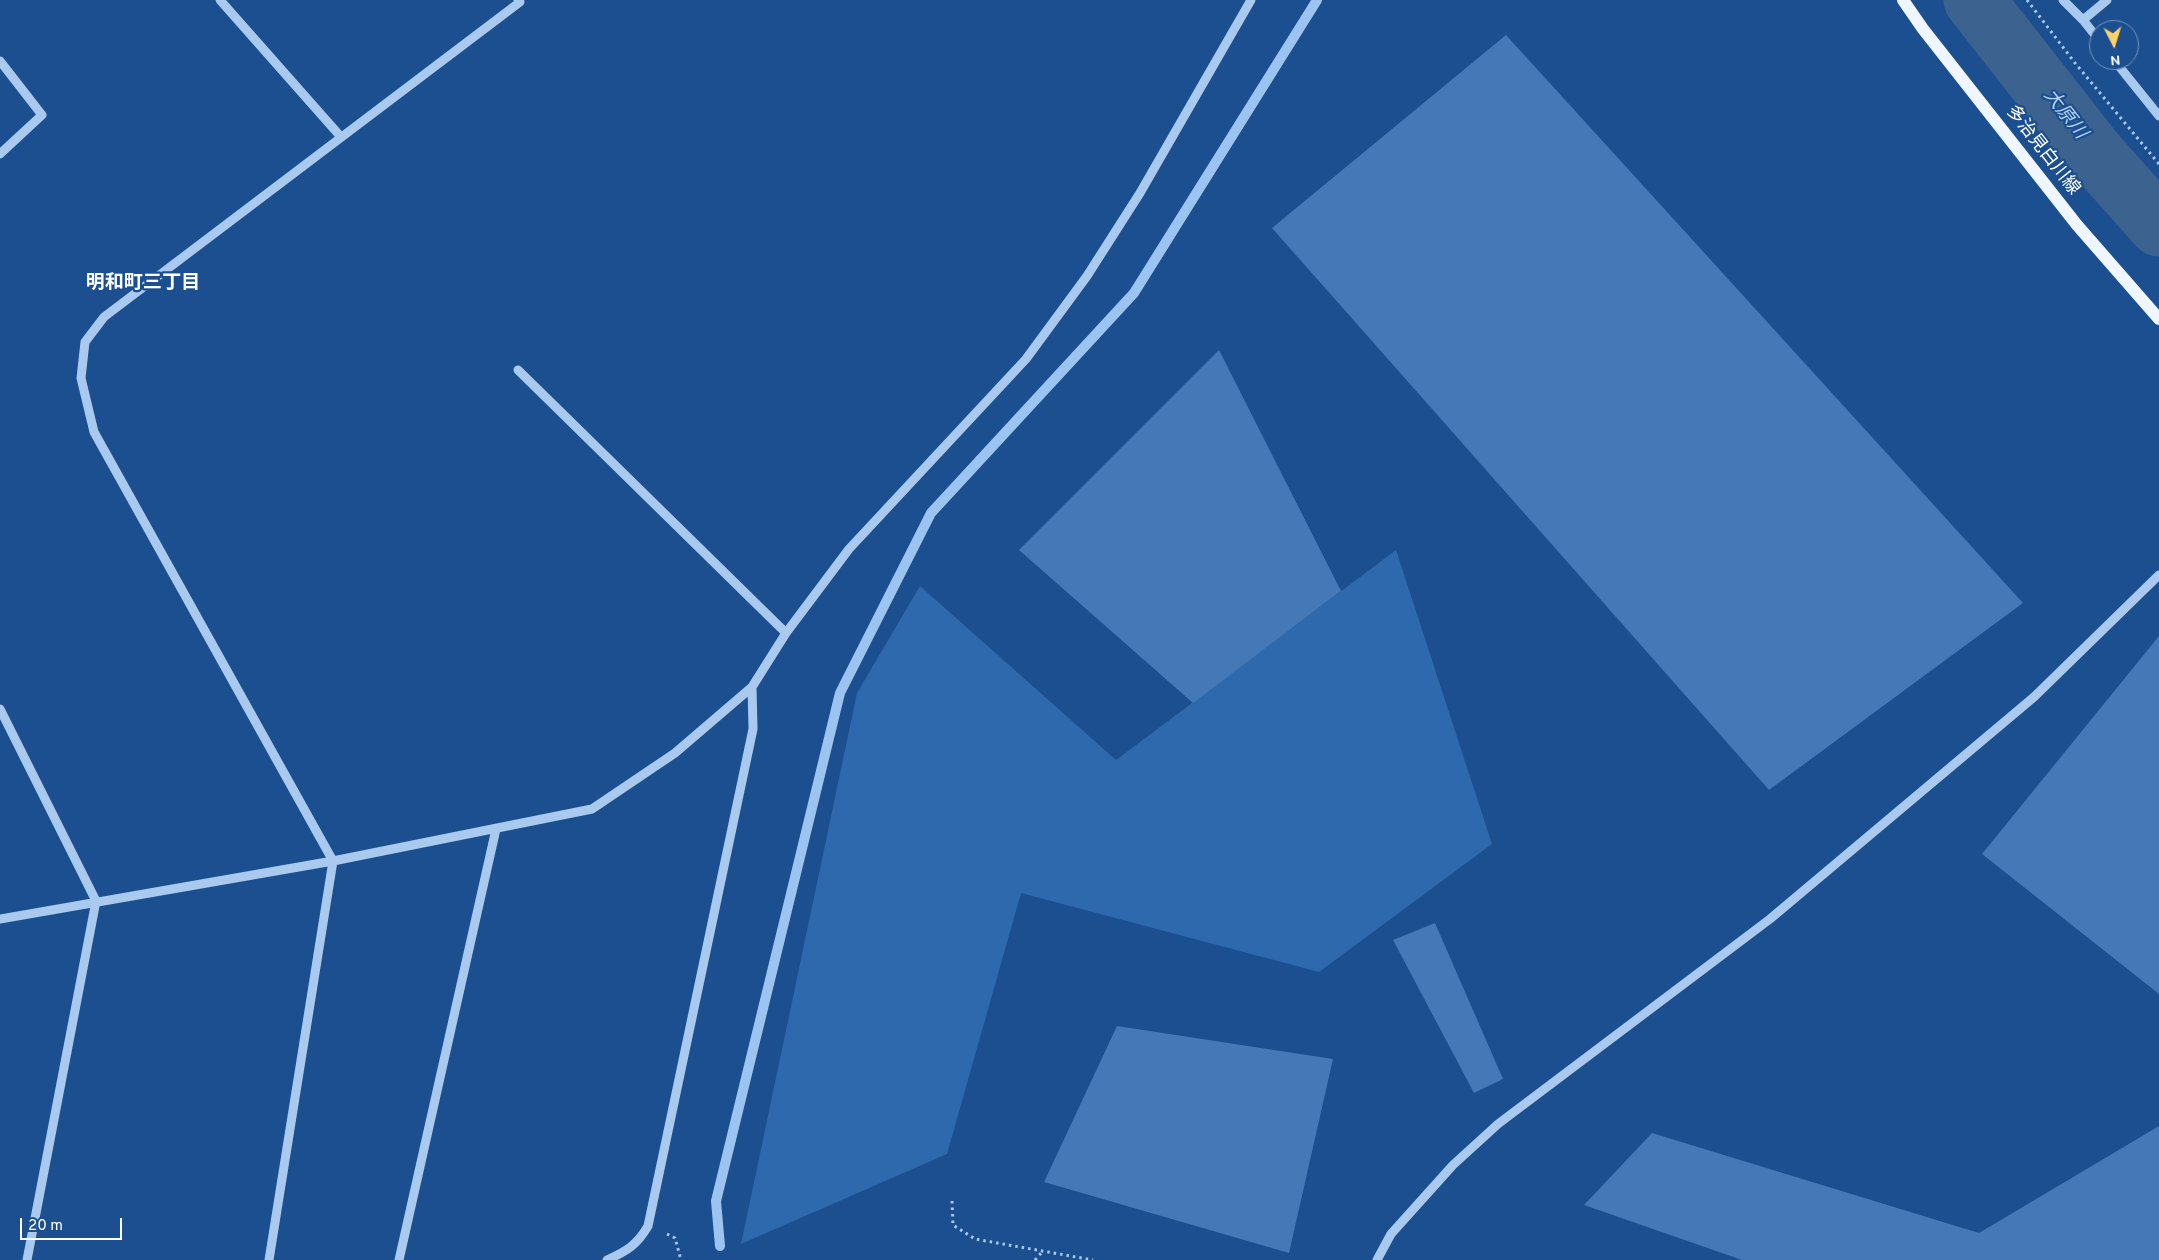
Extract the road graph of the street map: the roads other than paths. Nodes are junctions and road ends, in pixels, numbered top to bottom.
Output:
1 (220, 0) edge
2 (518, 0) edge
3 (1251, 0) edge
4 (1903, 0) edge
5 (2064, 0) edge
6 (2107, 0) edge
7 (2083, 20) junction
8 (2089, 28) edge
9 (0, 61) edge
10 (2122, 70) edge
11 (2159, 116) edge
12 (341, 138) junction
13 (0, 154) edge
14 (2159, 319) edge
15 (518, 370) dead end
16 (2159, 575) edge
17 (786, 633) junction
18 (752, 687) junction
19 (0, 709) edge
20 (496, 829) junction
21 (333, 861) junction
22 (96, 901) junction
23 (0, 918) edge
24 (27, 1260) edge
25 (269, 1260) edge
26 (399, 1260) edge
27 (607, 1260) edge
28 (1377, 1260) edge

1 - 12 street
2 - 12 street
3 - 17 street
4 - 14 main road, 多治見白川線
5 - 7 street
6 - 7 street
7 - 8 street
9 - 13 street
10 - 11 street
12 - 21 street
15 - 17 street
16 - 28 street
17 - 18 street
18 - 20 street
18 - 27 street
19 - 22 street
20 - 21 street
20 - 26 street
21 - 22 street
21 - 25 street
22 - 23 street
22 - 24 street

